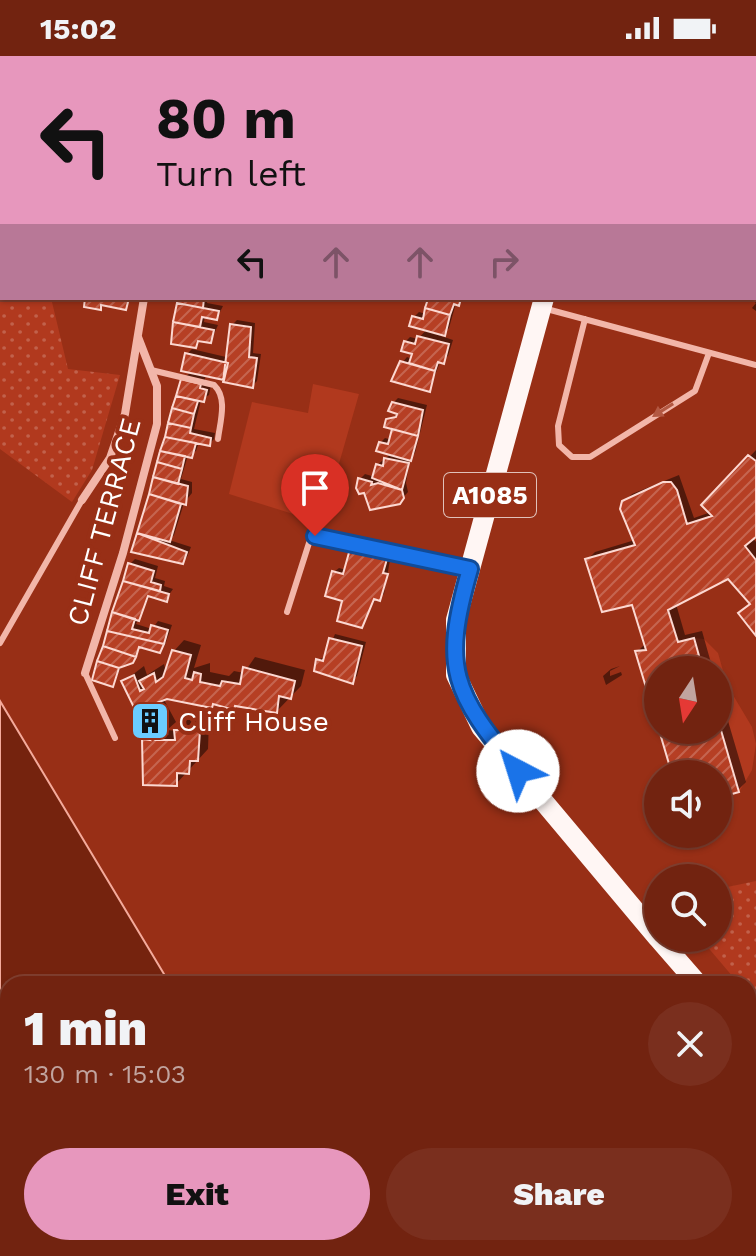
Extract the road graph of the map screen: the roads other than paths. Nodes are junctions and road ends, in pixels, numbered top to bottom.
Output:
1 (144, 300) edge
2 (543, 303) edge
3 (585, 319) junction
4 (138, 337) junction
5 (709, 353) junction
6 (756, 365) edge
7 (151, 370) junction
8 (218, 439) dead end
9 (82, 500) joint
10 (470, 569) junction
11 (287, 612) dead end
12 (0, 643) edge
13 (85, 673) joint
14 (115, 738) dead end
15 (644, 921) edge
16 (670, 952) edge
17 (691, 976) edge

1 - 4 street
2 - 3 lane
2 - 10 main road, A1085
3 - 5 lane
5 -> 3 lane
4 - 7 street, CLIFF TERRACE
4 - 9 street
5 - 6 lane
7 - 8 lane
7 - 13 street, CLIFF TERRACE
9 - 12 lane
10 - 11 lane
10 - 15 main road, A1085
13 - 14 lane
16 - 17 main road, A1085

